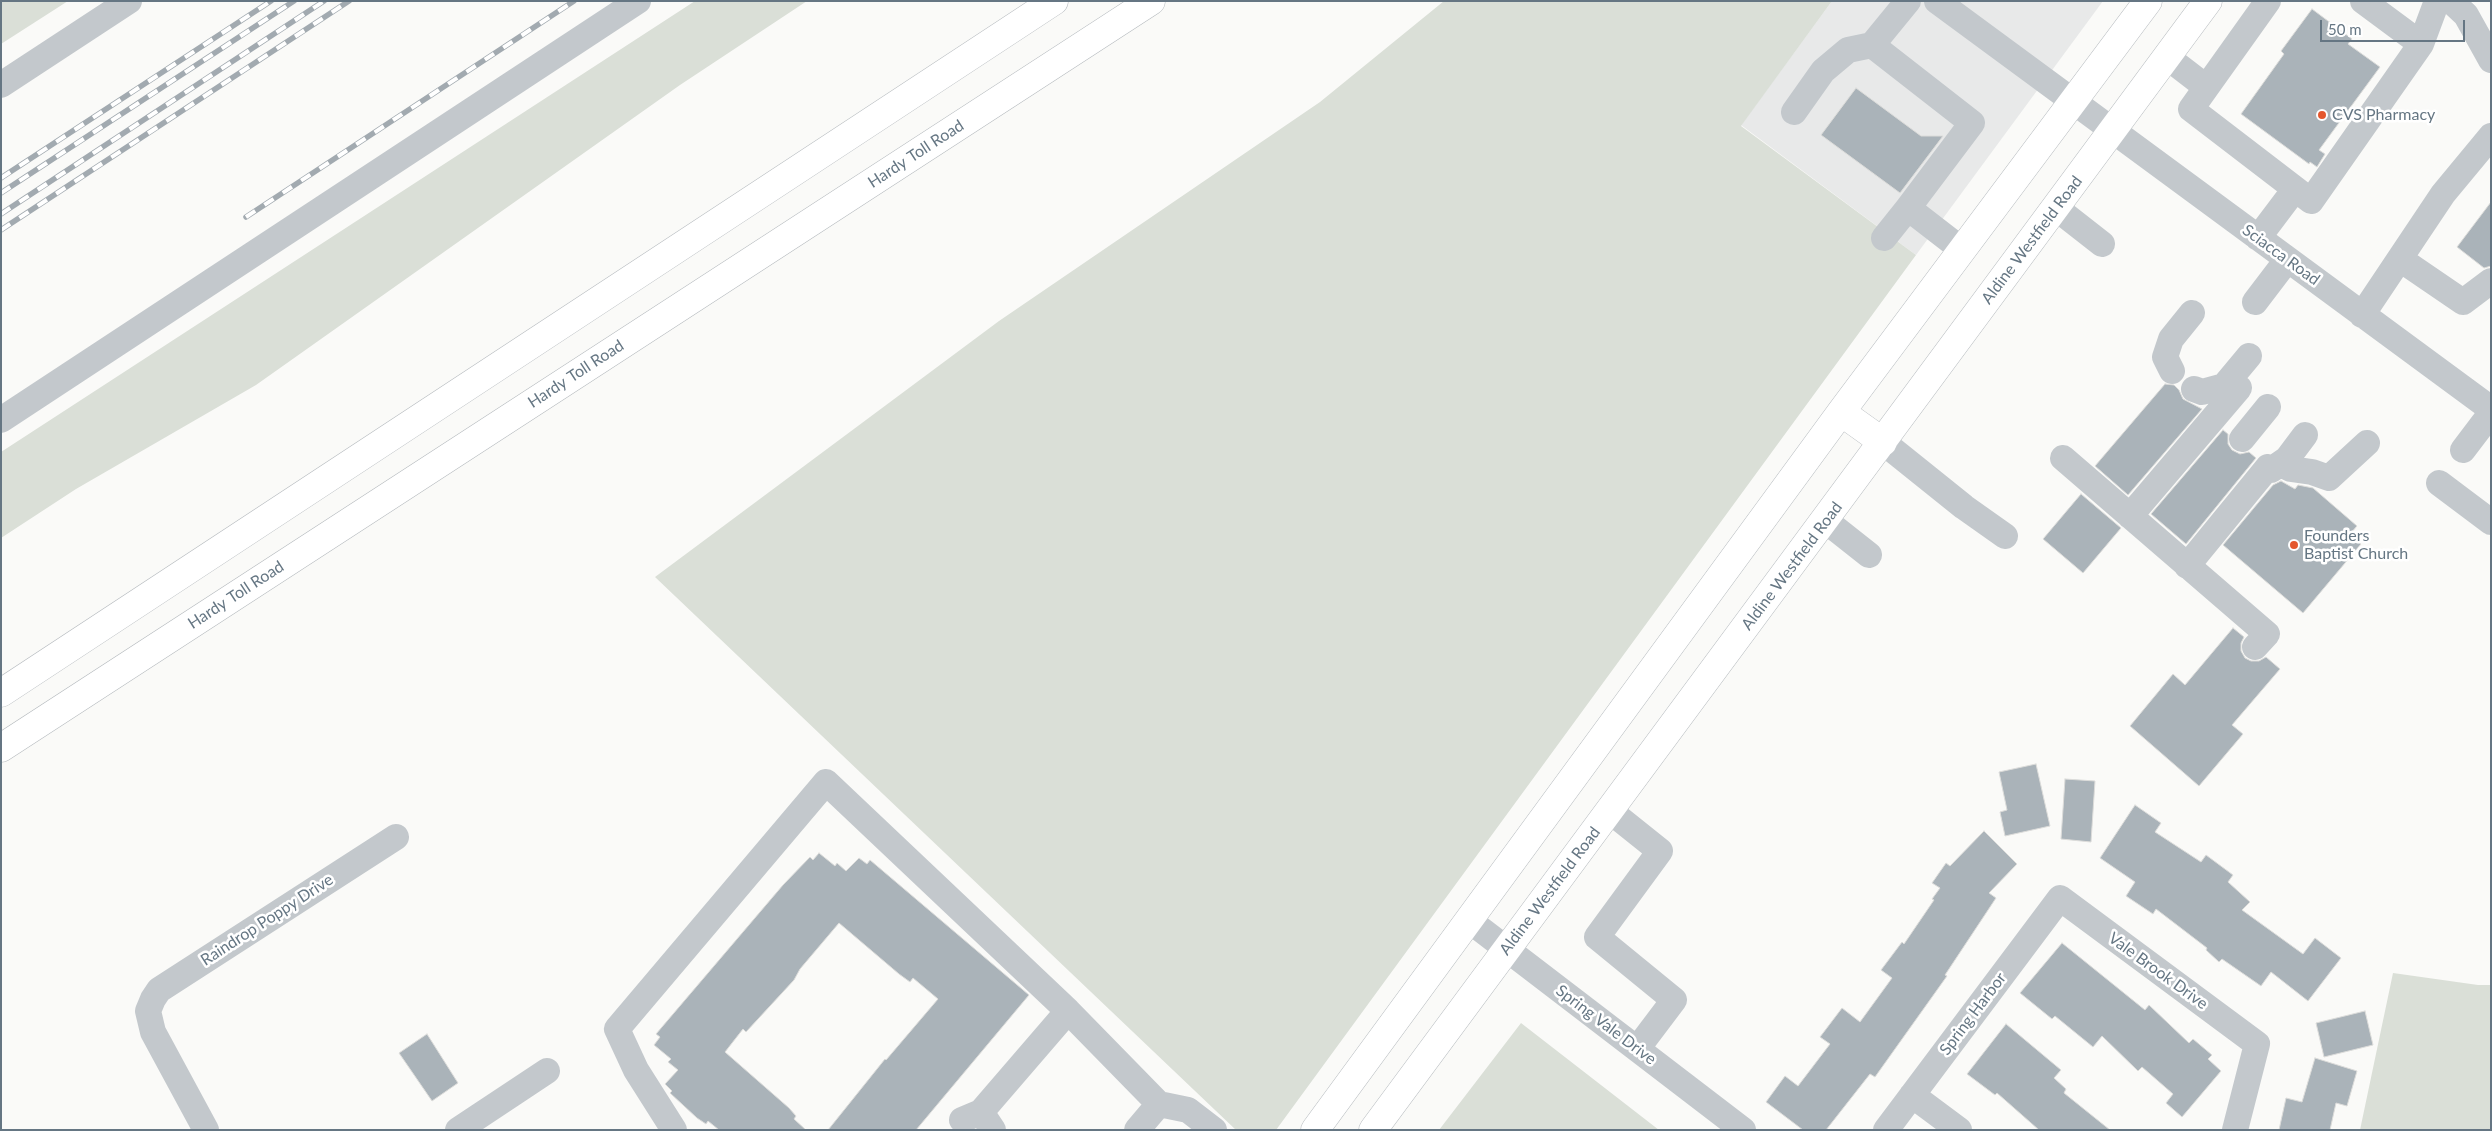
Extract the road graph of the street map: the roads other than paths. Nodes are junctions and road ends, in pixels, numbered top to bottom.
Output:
1 (129, 1) edge
2 (638, 1) edge
3 (1054, 1) edge
4 (1151, 1) edge
5 (1908, 1) edge
6 (1937, 1) edge
7 (2148, 1) edge
8 (2208, 1) edge
9 (2268, 1) edge
10 (2363, 1) edge
11 (2437, 1) edge
12 (2451, 1) edge
13 (2421, 44) junction
14 (1872, 45) junction
15 (2167, 57) junction
16 (2491, 60) edge
17 (1, 85) edge
18 (2206, 87) junction
19 (2071, 101) junction
20 (1794, 112) dead end
21 (2113, 132) junction
22 (2491, 136) edge
23 (2295, 189) junction
24 (1908, 208) junction
25 (2056, 208) junction
26 (1884, 238) dead end
27 (2258, 238) junction
28 (2102, 244) dead end
29 (1961, 250) junction
30 (2400, 259) junction
31 (2287, 260) junction
32 (2491, 281) edge
33 (2256, 302) dead end
34 (2192, 314) dead end
35 (2362, 315) junction
36 (2249, 356) dead end
37 (2239, 388) dead end
38 (2268, 407) dead end
39 (2491, 409) edge
40 (1841, 412) junction
41 (2219, 413) junction
42 (2491, 413) edge
43 (1, 420) edge
44 (2305, 434) dead end
45 (1882, 442) junction
46 (2367, 443) dead end
47 (2463, 450) dead end
48 (2063, 458) dead end
49 (2280, 464) junction
50 (2439, 483) dead end
51 (2130, 516) junction
52 (1826, 521) junction
53 (2491, 522) edge
54 (2005, 536) dead end
55 (1870, 555) dead end
56 (2187, 566) junction
57 (2255, 648) dead end
58 (1, 693) edge
59 (1, 748) edge
60 (1610, 811) junction
61 (396, 837) dead end
62 (2060, 898) joint
63 (1470, 921) junction
64 (1508, 948) junction
65 (1068, 1011) junction
66 (1637, 1049) junction
67 (547, 1071) dead end
68 (1912, 1095) junction
69 (1159, 1104) junction
70 (979, 1120) edge
71 (206, 1130) edge
72 (458, 1130) edge
73 (674, 1130) edge
74 (1137, 1130) edge
75 (1214, 1130) edge
76 (1315, 1130) edge
77 (1374, 1130) edge
78 (1743, 1130) edge
79 (1886, 1130) edge
80 (1959, 1130) edge
81 (2235, 1130) edge

1 - 17 street
2 - 43 street
3 - 58 main road
4 - 59 main road, Hardy Toll Road
5 - 14 street
6 - 19 street, Sciacca Road
7 - 19 main road
8 - 15 main road, Aldine Westfield Road
9 - 18 street
10 - 13 street
11 - 13 street
12 - 16 street
13 - 23 street
14 - 20 street
14 - 24 street
15 - 18 street
15 - 21 main road, Aldine Westfield Road
18 - 23 street
19 - 21 street, Sciacca Road
19 - 29 main road
21 - 25 main road, Aldine Westfield Road
21 - 27 street, Sciacca Road
22 - 30 street
23 - 27 street
24 - 26 street
24 - 29 street
25 - 28 street
25 - 45 main road, Aldine Westfield Road
27 - 31 street, Sciacca Road
29 - 40 main road
30 - 32 street
30 - 35 street
31 - 33 street
31 - 35 street, Sciacca Road
34 - 36 street
35 - 39 street, Sciacca Road
37 - 41 street
38 - 41 street
40 - 45 main road
40 - 63 main road
41 - 51 street
42 - 47 street
44 - 49 street
45 - 52 main road, Aldine Westfield Road
45 - 54 street
46 - 49 street
48 - 51 street
49 - 56 street
50 - 53 street
51 - 56 street
52 - 55 street
52 - 60 main road, Aldine Westfield Road
56 - 57 street
60 - 64 main road, Aldine Westfield Road
60 - 66 street
61 - 71 street, Raindrop Poppy Drive
62 - 68 street, Spring Harbor
62 - 81 street, Vale Brook Drive
63 - 64 street, Spring Vale Drive
63 - 76 main road
64 - 66 street, Spring Vale Drive
64 - 77 main road, Aldine Westfield Road
65 - 69 street
65 - 70 street
65 - 73 street
66 - 78 street, Spring Vale Drive
67 - 72 street
68 - 79 street, Spring Harbor
68 - 80 street
69 - 74 street
69 - 75 street

